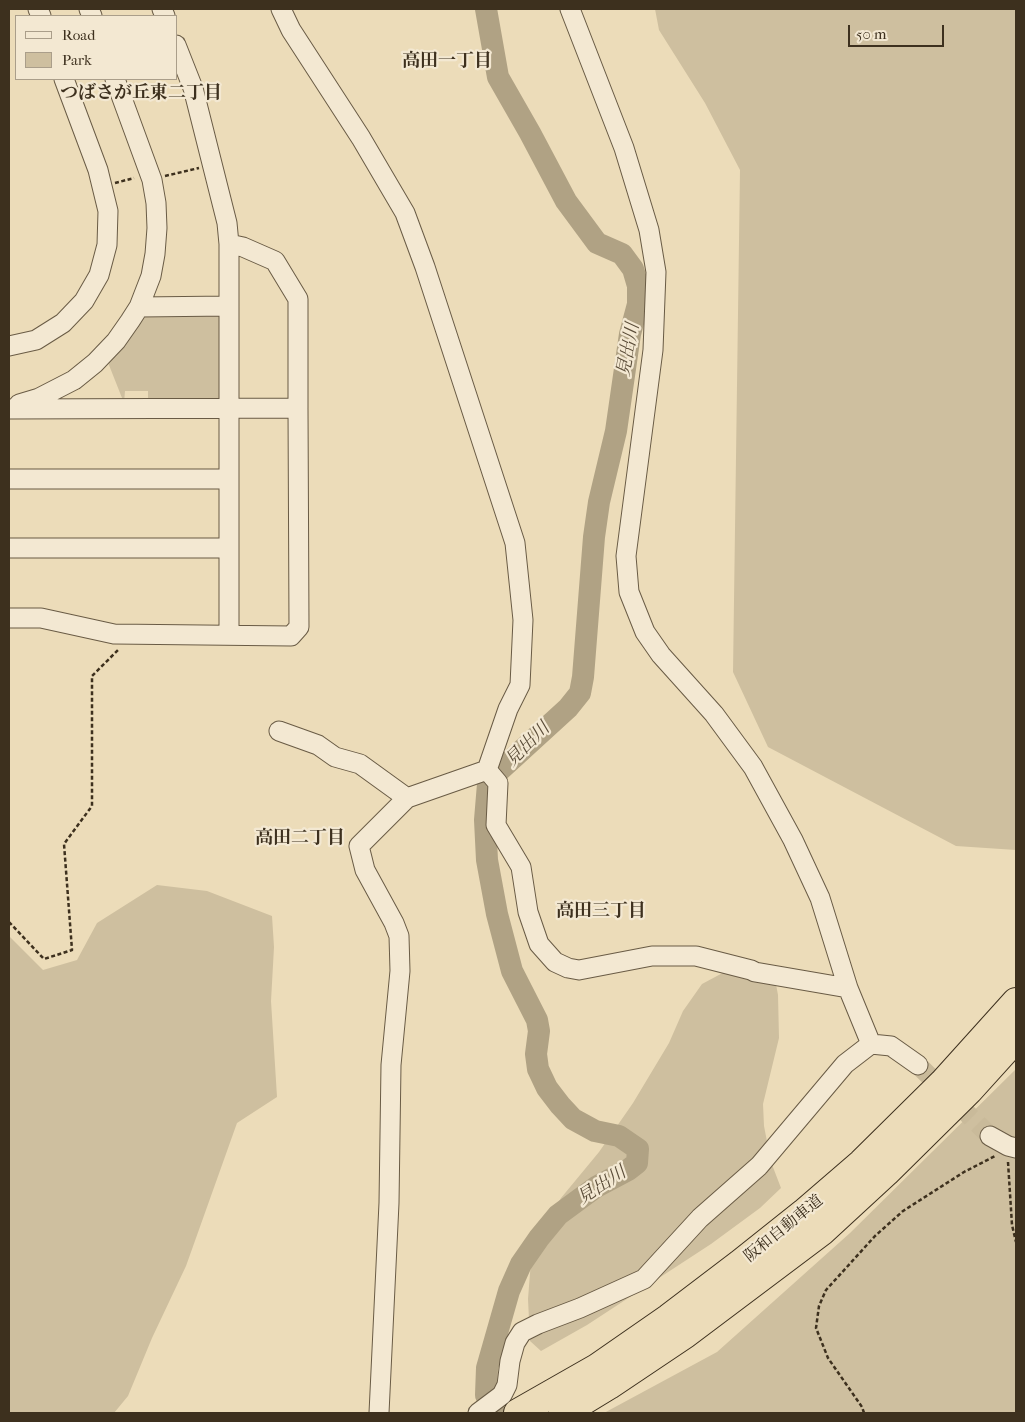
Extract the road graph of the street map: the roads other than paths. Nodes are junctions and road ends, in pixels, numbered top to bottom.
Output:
1 (281, 9) edge
2 (570, 9) edge
3 (178, 50) edge
4 (64, 80) edge
5 (115, 80) edge
6 (229, 244) junction
7 (229, 306) junction
8 (139, 307) junction
9 (9, 346) edge
10 (9, 408) edge
11 (229, 408) junction
12 (298, 408) junction
13 (9, 479) edge
14 (229, 479) junction
15 (9, 548) edge
16 (229, 548) junction
17 (9, 618) edge
18 (229, 635) junction
19 (279, 731) dead end
20 (492, 776) junction
21 (407, 798) junction
22 (848, 988) junction
23 (1016, 1002) edge
24 (1016, 1038) edge
25 (871, 1044) junction
26 (918, 1064) tunnel mouth
27 (990, 1136) tunnel mouth
28 (1009, 1149) edge
29 (603, 1376) junction
30 (379, 1413) edge
31 (478, 1413) edge
32 (518, 1413) edge
33 (563, 1413) edge

1 - 20 street
2 - 22 street
3 - 6 street
4 - 9 street
5 - 8 street
6 - 7 street
6 - 12 street
7 - 8 street
7 - 11 street
8 - 10 street
10 - 11 street
11 - 12 street
11 - 14 street
12 - 18 street
13 - 14 street
14 - 16 street
15 - 16 street
16 - 18 street
17 - 18 street
19 - 21 street
20 - 21 street
20 - 22 street
21 - 30 street
22 - 25 street
23 - 29 highway, 阪和自動車道
24 - 29 highway, 阪和自動車道
25 - 26 street
25 - 31 street
27 - 28 street
29 - 32 highway, 阪和自動車道
29 - 33 highway, 阪和自動車道

